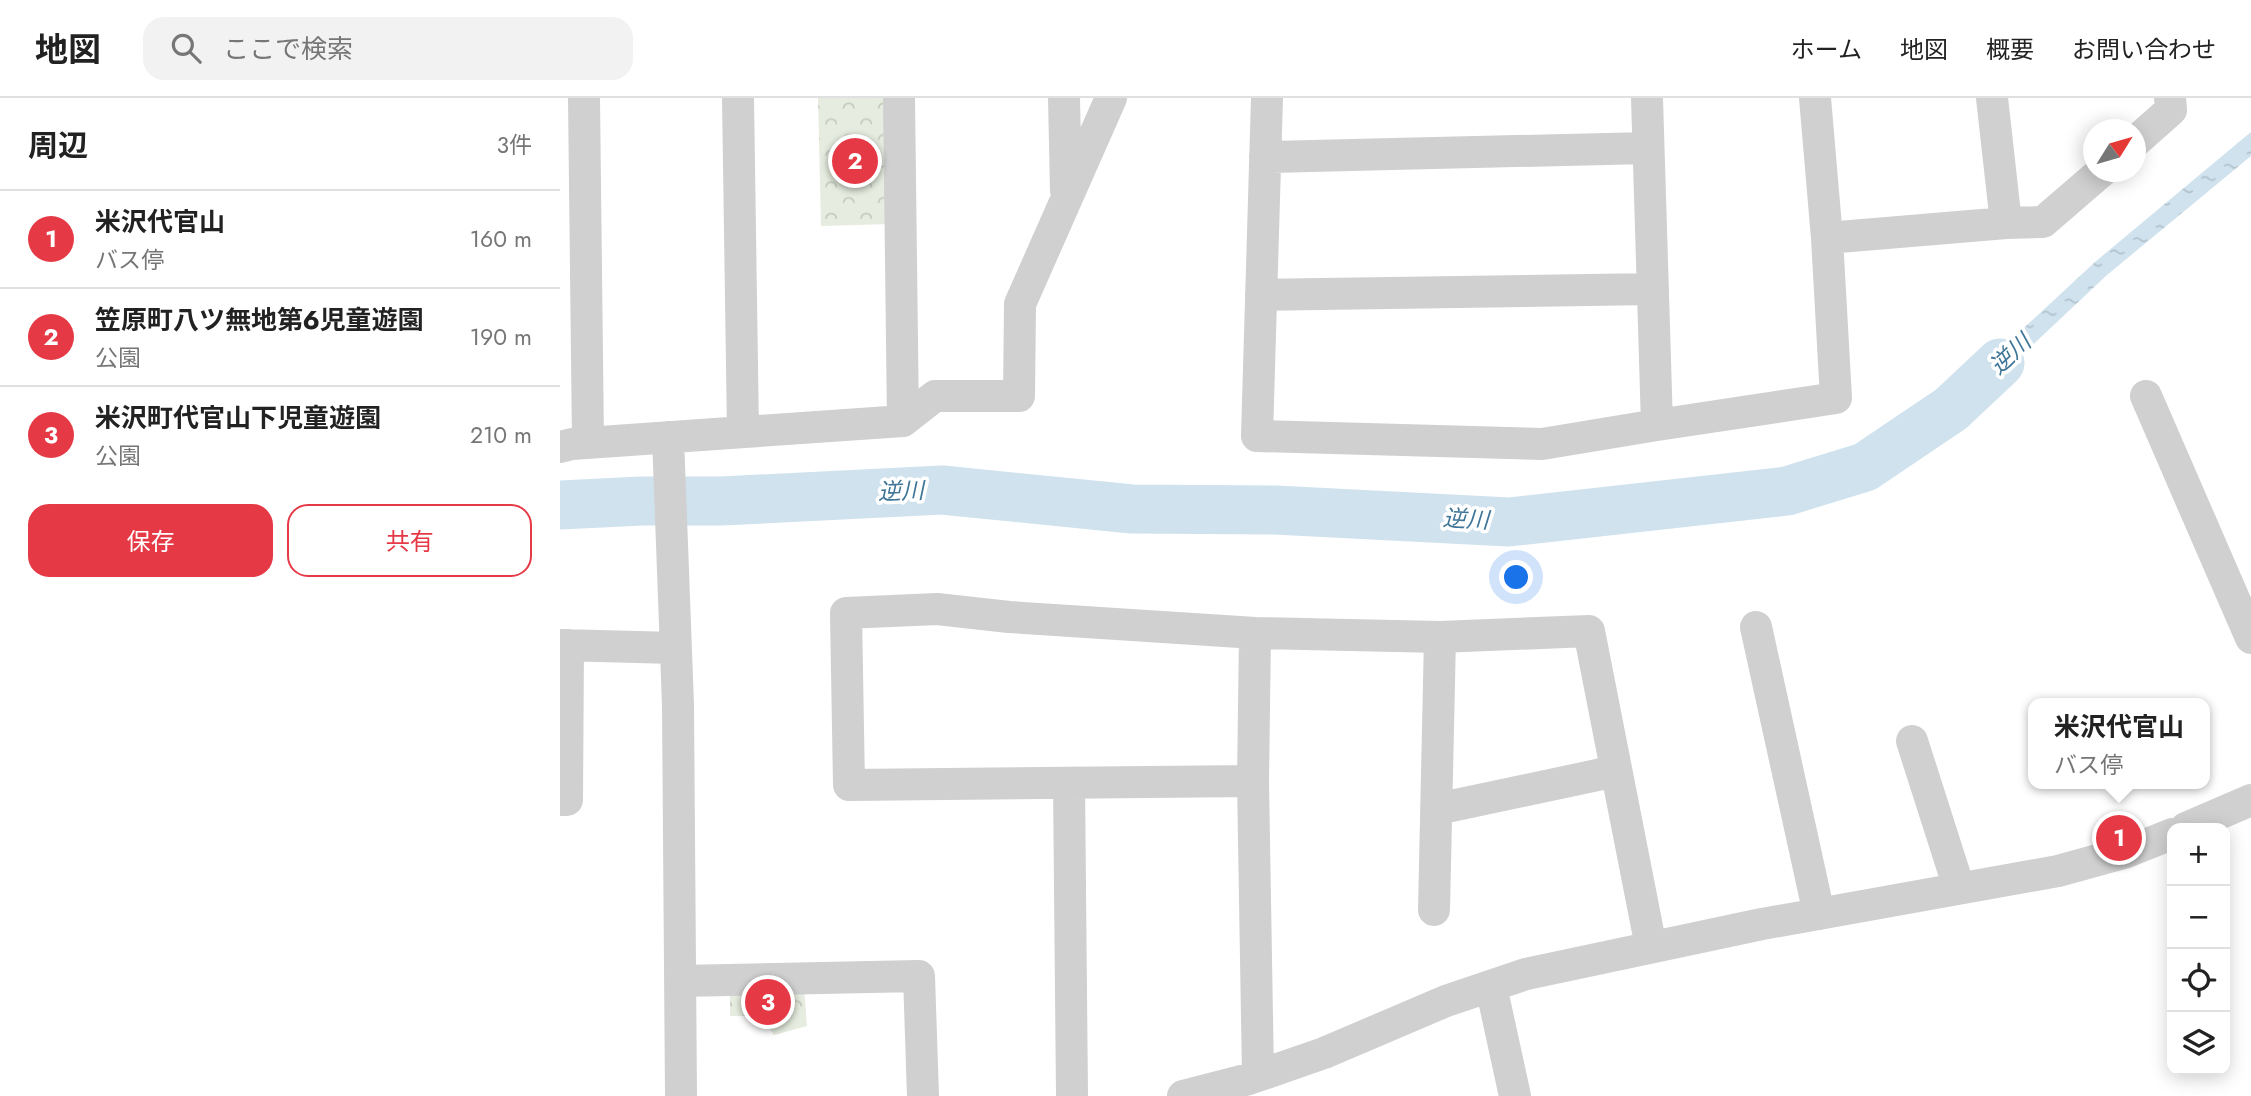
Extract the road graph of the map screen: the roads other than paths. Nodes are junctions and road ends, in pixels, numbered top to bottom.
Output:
1 (584, 98) edge
2 (738, 98) edge
3 (899, 98) edge
4 (1064, 98) edge
5 (1111, 98) edge
6 (1267, 98) edge
7 (1647, 98) edge
8 (1815, 98) edge
9 (1992, 98) edge
10 (2170, 98) edge
11 (2146, 132) edge
12 (1648, 148) junction
13 (1265, 157) junction
14 (2089, 182) edge
15 (1066, 199) junction
16 (2006, 223) junction
17 (1827, 238) junction
18 (1653, 289) junction
19 (1261, 295) junction
20 (2146, 396) dead end
21 (903, 421) junction
22 (1657, 425) junction
23 (743, 432) junction
24 (574, 445) edge
25 (668, 449) junction
26 (1756, 627) dead end
27 (1255, 633) junction
28 (1440, 637) junction
29 (2251, 638) edge
30 (564, 645) edge
31 (675, 649) junction
32 (1912, 741) dead end
33 (1616, 771) junction
34 (1253, 782) junction
35 (1069, 783) junction
36 (560, 800) edge
37 (2251, 800) edge
38 (1437, 809) junction
39 (2198, 823) edge
40 (2167, 836) edge
41 (1959, 888) junction
42 (1434, 910) dead end
43 (1819, 914) junction
44 (1651, 947) junction
45 (681, 981) junction
46 (1491, 986) junction
47 (1258, 1076) junction
48 (681, 1096) edge
49 (923, 1096) edge
50 (1072, 1096) edge
51 (1183, 1096) edge
52 (1514, 1096) edge

1 - 24 street
2 - 23 street
3 - 21 street
4 - 15 street
5 - 15 street
6 - 13 street
7 - 12 street
8 - 17 street
9 - 16 street
10 - 11 street
12 - 13 street
12 - 18 street
13 - 19 street
14 - 16 street
15 - 21 street
16 - 17 street
17 - 22 street
18 - 19 street
18 - 22 street
19 - 22 street
20 - 29 street
21 - 23 street
23 - 25 street
24 - 25 street
25 - 31 street
26 - 43 street
27 - 28 street
27 - 34 street
27 - 35 street
28 - 33 street
28 - 38 street
30 - 31 street
30 - 36 street
31 - 45 street
32 - 41 street
33 - 38 street
33 - 44 street
34 - 35 street
34 - 47 street
35 - 50 street
37 - 39 street
38 - 42 street
40 - 41 street
41 - 43 street
43 - 44 street
44 - 46 street
45 - 48 street
45 - 49 street
46 - 47 street
46 - 52 street
47 - 51 street

